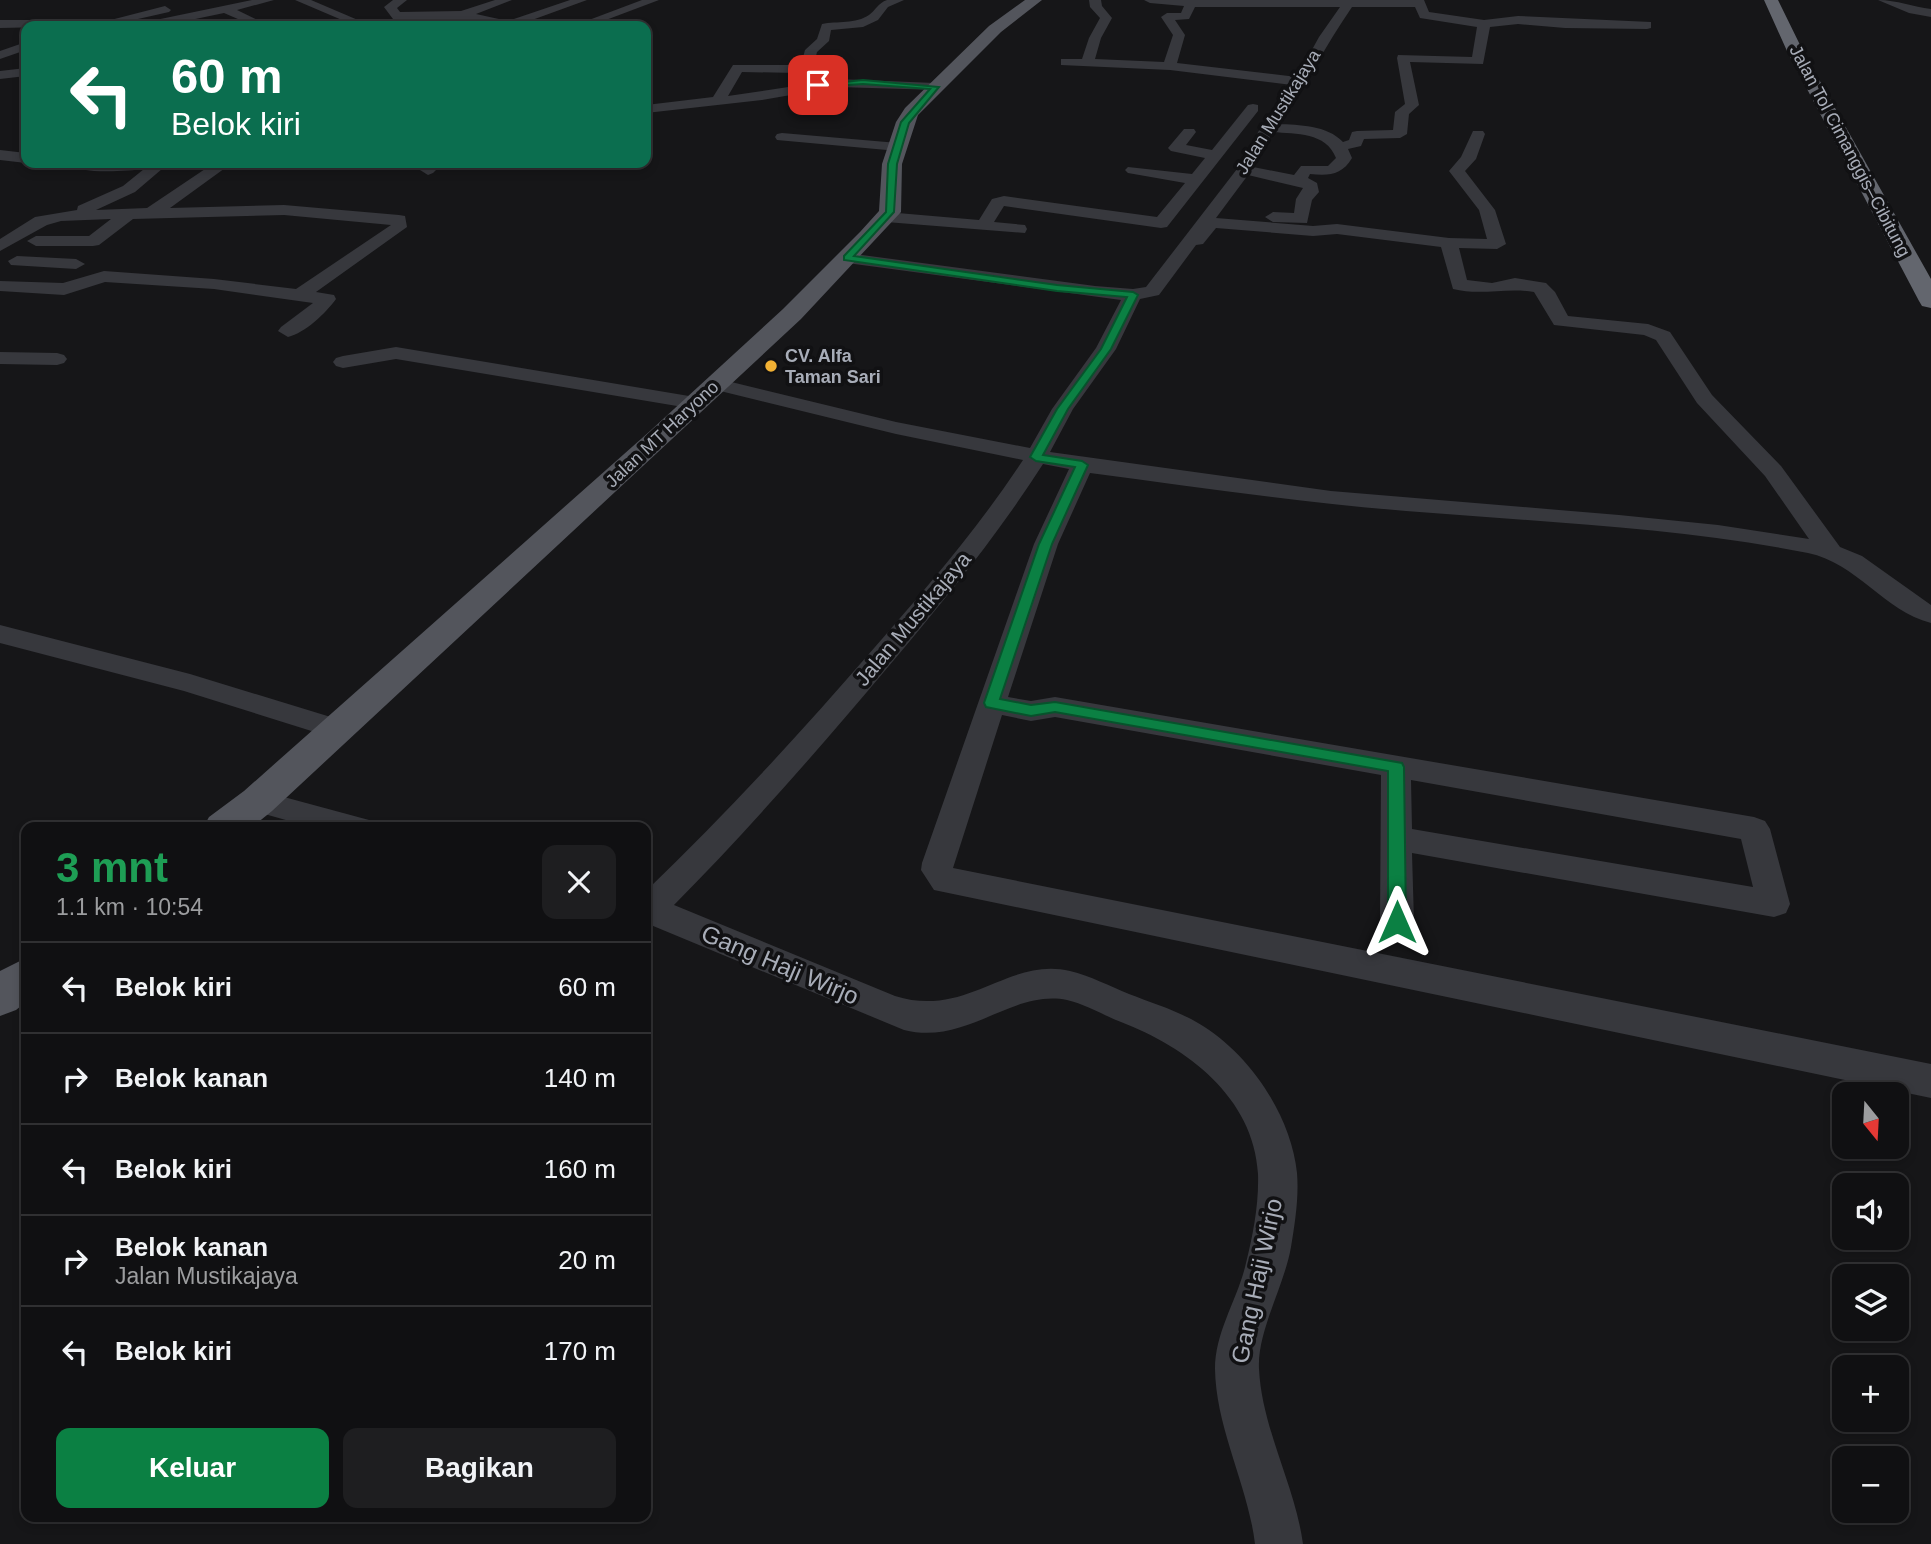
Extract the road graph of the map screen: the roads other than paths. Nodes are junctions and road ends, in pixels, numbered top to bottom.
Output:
1 (213, 0) edge
2 (300, 0) edge
3 (401, 0) edge
4 (471, 0) edge
5 (506, 0) edge
6 (544, 0) edge
7 (581, 0) edge
8 (617, 0) edge
9 (653, 0) edge
10 (898, 0) edge
11 (1035, 0) edge
12 (1095, 0) edge
13 (1150, 0) edge
14 (1771, 0) edge
15 (1791, 0) edge
16 (1884, 0) edge
17 (262, 1) edge
18 (1418, 1) edge
19 (140, 2) dead end
20 (1350, 2) edge
21 (426, 3) dead end
22 (1191, 4) junction
23 (114, 6) dead end
24 (350, 6) dead end
25 (178, 7) junction
26 (1507, 8) dead end
27 (225, 9) junction
28 (68, 10) dead end
29 (330, 11) junction
30 (280, 12) dead end
31 (31, 13) dead end
32 (394, 13) junction
33 (1931, 13) edge
34 (462, 15) junction
35 (422, 16) junction
36 (243, 17) junction
37 (187, 18) junction
38 (485, 20) junction
39 (1518, 20) junction
40 (52, 21) edge
41 (98, 21) edge
42 (110, 21) edge
43 (173, 21) edge
44 (194, 21) edge
45 (227, 21) edge
46 (252, 21) edge
47 (354, 21) edge
48 (489, 21) edge
49 (524, 21) edge
50 (556, 21) edge
51 (593, 21) edge
52 (1802, 21) dead end
53 (6, 24) edge
54 (1484, 24) junction
55 (1647, 25) dead end
56 (0, 35) edge
57 (21, 42) edge
58 (21, 45) edge
59 (21, 46) edge
60 (0, 47) edge
61 (0, 55) edge
62 (1066, 62) dead end
63 (1088, 62) junction
64 (1170, 66) junction
65 (805, 69) junction
66 (1301, 82) junction
67 (935, 87) junction
68 (801, 88) junction
69 (785, 92) junction
70 (718, 101) junction
71 (651, 108) edge
72 (1253, 108) dead end
73 (1268, 127) junction
74 (1189, 132) dead end
75 (1478, 134) dead end
76 (898, 147) junction
77 (1340, 147) junction
78 (0, 155) edge
79 (1159, 156) dead end
80 (21, 157) edge
81 (1213, 160) junction
82 (155, 168) edge
83 (217, 168) edge
84 (1133, 170) dead end
85 (1244, 170) junction
86 (1198, 180) junction
87 (1298, 181) junction
88 (151, 213) junction
89 (129, 214) junction
90 (61, 216) junction
91 (886, 217) junction
92 (985, 225) junction
93 (1255, 226) junction
94 (1019, 229) dead end
95 (93, 241) junction
96 (1449, 243) junction
97 (1, 245) edge
98 (847, 258) junction
99 (0, 286) edge
100 (1139, 294) junction
101 (300, 295) junction
102 (1931, 301) edge
103 (288, 331) dead end
104 (0, 358) edge
105 (57, 359) dead end
106 (344, 362) dead end
107 (705, 394) junction
108 (1036, 457) junction
109 (1082, 465) junction
110 (1830, 551) junction
111 (1931, 615) edge
112 (0, 634) edge
113 (994, 695) junction
114 (337, 730) junction
115 (1396, 767) junction
116 (258, 801) junction
117 (231, 822) edge
118 (336, 822) edge
119 (1396, 838) junction
120 (651, 906) edge
121 (651, 912) edge
122 (1397, 922) dead end
123 (21, 981) edge
124 (0, 996) edge
125 (1931, 1081) edge
126 (1279, 1544) edge

1 - 25 street
2 - 29 street
3 - 32 street
4 - 35 street
5 - 34 street
6 - 38 street
7 - 49 street
8 - 50 street
9 - 51 street
10 - 65 street
11 - 67 main road
12 - 63 street
13 - 22 street
14 - 102 highway, Jalan Tol Cimanggis–Cibitung
15 - 52 highway, Jalan Tol Cimanggis–Cibitung
16 - 33 street
17 - 27 street
17 - 30 street
18 - 20 street
18 - 54 street
19 - 25 street
20 - 22 street
20 - 66 street, Jalan Mustikajaya
21 - 32 street
22 - 64 street
23 - 41 street
24 - 29 street
25 - 42 street
26 - 39 street
27 - 36 street
27 - 37 street
28 - 40 street
29 - 47 street
31 - 53 street
32 - 35 street
34 - 35 street
34 - 38 street
36 - 45 street
36 - 46 street
37 - 43 street
37 - 44 street
38 - 48 street
39 - 54 street
39 - 55 street
54 - 77 street
56 - 57 street
58 - 60 street
59 - 61 street
62 - 63 street
63 - 64 street
64 - 66 street
65 - 68 street
65 - 70 street
66 - 73 street, Jalan Mustikajaya
67 - 68 street
67 - 76 main road
68 - 69 street
69 - 70 street
69 - 76 street
70 - 71 street
72 - 81 street
73 - 77 street
73 - 85 street, Jalan Mustikajaya
74 - 81 street
75 - 96 street
76 - 91 main road
77 - 87 street
78 - 80 street
79 - 81 street
81 - 86 street
82 - 90 street
83 - 88 street
84 - 86 street
85 - 87 street
85 - 100 street, Jalan Mustikajaya
86 - 92 street
87 - 93 street
88 - 89 street
88 - 101 street
89 - 90 street
89 - 95 street
90 - 97 street
91 - 92 street
91 - 98 main road, Jalan MT Haryono
92 - 94 street
93 - 96 street
93 - 100 street
95 - 95 street
96 - 110 street
98 - 100 street
98 - 107 main road, Jalan MT Haryono
99 - 101 street
100 - 108 street, Jalan Mustikajaya
101 - 103 street
104 - 105 street
106 - 107 street
107 - 108 street
107 - 114 main road, Jalan MT Haryono
108 - 109 street
108 - 120 street, Jalan Mustikajaya
109 - 110 street
109 - 113 street
110 - 111 street
112 - 114 street
113 - 115 street
113 - 125 street
114 - 116 main road, Jalan MT Haryono
115 - 119 street
115 - 119 street
116 - 117 main road, Jalan MT Haryono
116 - 118 street
119 - 122 street
121 - 126 street, Gang Haji Wirjo
123 - 124 main road

